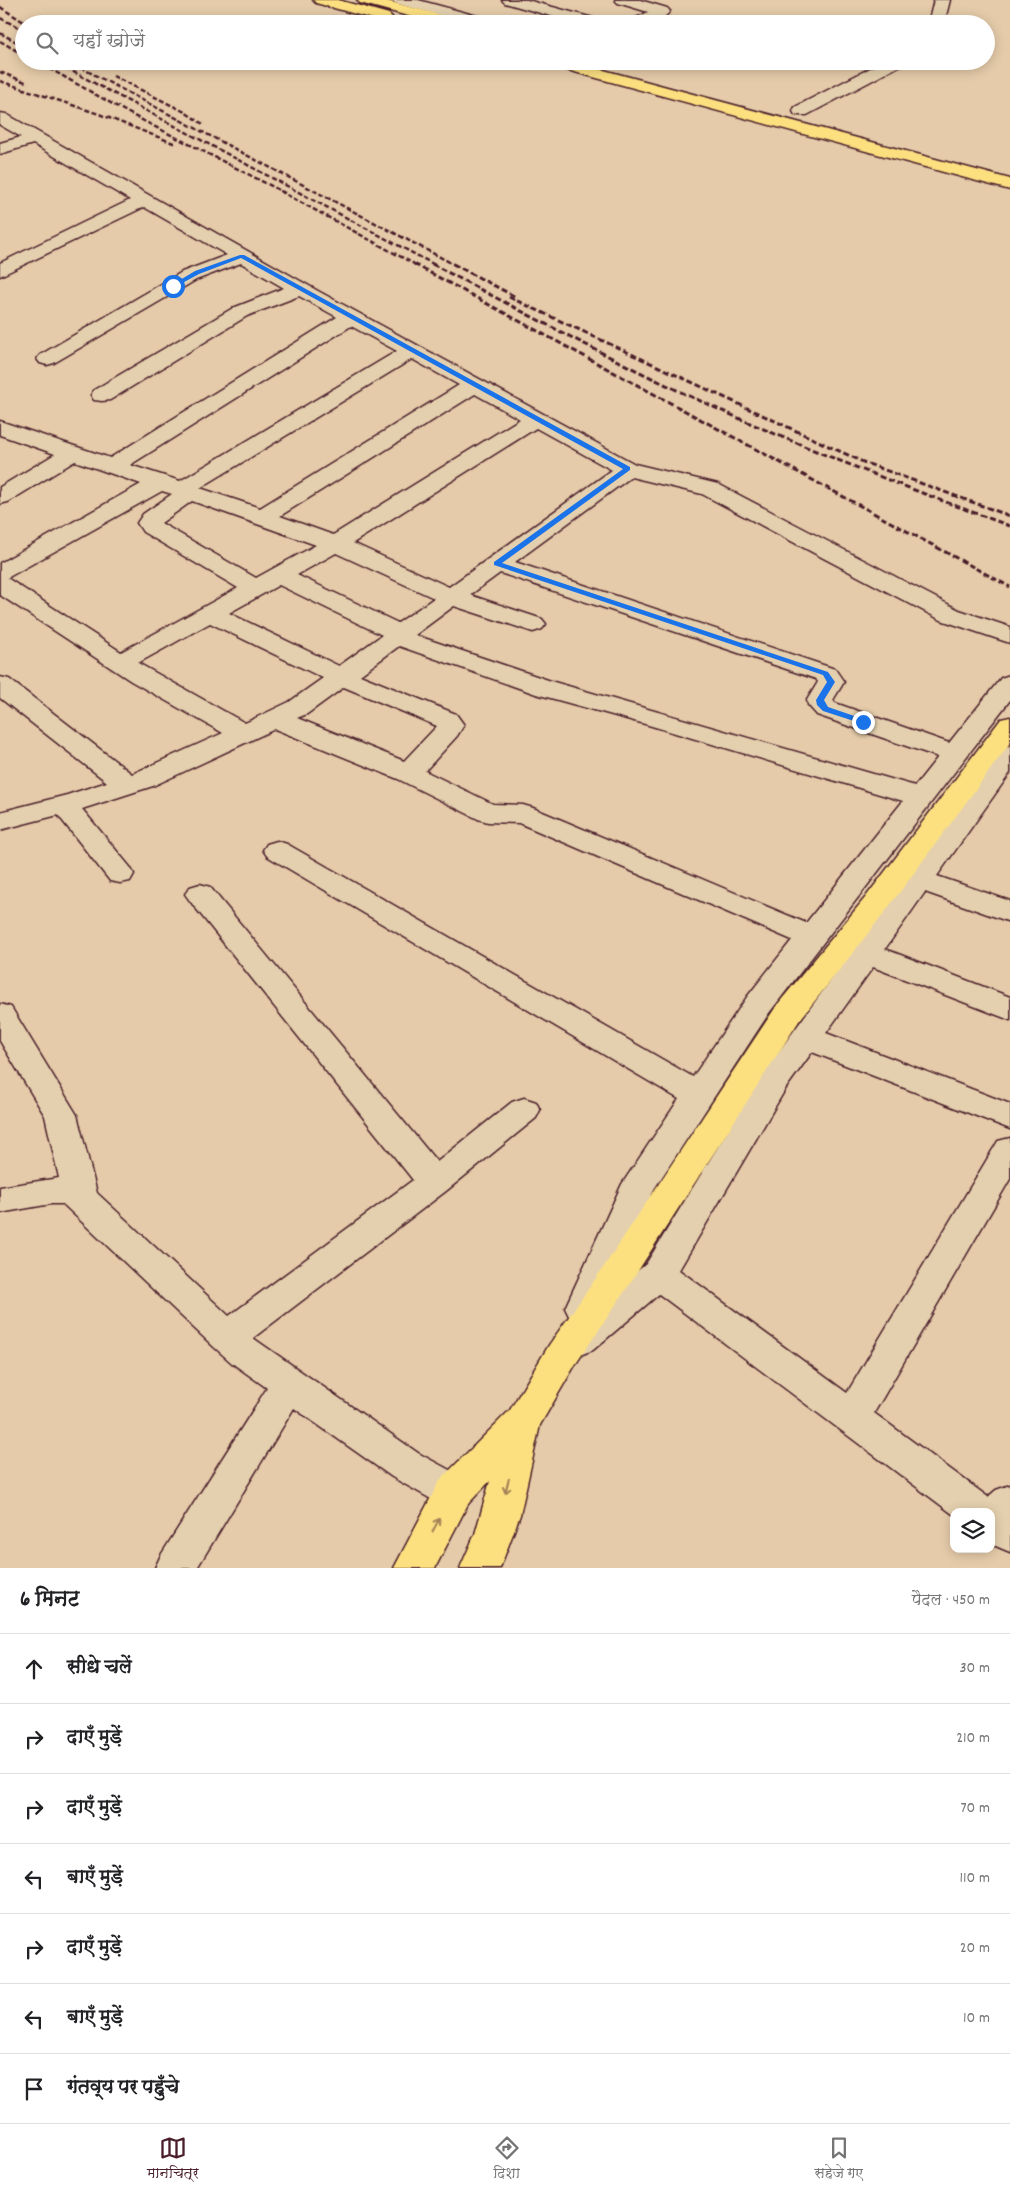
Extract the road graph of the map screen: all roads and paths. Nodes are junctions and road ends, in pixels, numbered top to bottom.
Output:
1 (321, 0) edge
2 (365, 0) edge
3 (400, 0) edge
4 (510, 0) edge
5 (623, 0) edge
6 (942, 0) edge
7 (377, 15) edge
8 (422, 15) edge
9 (456, 15) edge
10 (565, 15) edge
11 (654, 15) edge
12 (938, 15) edge
13 (614, 70) edge
14 (615, 70) edge
15 (617, 70) edge
16 (879, 70) edge
17 (801, 112) junction
18 (820, 116) dead end
19 (0, 118) edge
20 (35, 138) junction
21 (0, 149) edge
22 (1010, 176) edge
23 (1010, 185) edge
24 (144, 200) junction
25 (242, 256) junction
26 (0, 270) edge
27 (300, 289) junction
28 (351, 317) junction
29 (413, 350) junction
30 (47, 359) dead end
31 (474, 385) junction
32 (102, 396) dead end
33 (535, 419) junction
34 (0, 428) edge
35 (72, 453) junction
36 (112, 466) junction
37 (627, 468) junction
38 (178, 488) junction
39 (0, 498) edge
40 (262, 517) junction
41 (335, 544) junction
42 (497, 564) junction
43 (0, 572) edge
44 (278, 575) junction
45 (0, 584) edge
46 (256, 588) junction
47 (452, 597) junction
48 (209, 614) junction
49 (532, 624) dead end
50 (1010, 634) edge
51 (398, 636) junction
52 (120, 663) junction
53 (342, 677) junction
54 (1010, 683) edge
55 (0, 685) edge
56 (275, 719) junction
57 (1010, 725) edge
58 (244, 733) junction
59 (956, 754) junction
60 (1010, 754) edge
61 (408, 773) junction
62 (128, 785) junction
63 (921, 797) junction
64 (64, 806) junction
65 (0, 822) edge
66 (277, 850) dead end
67 (120, 874) dead end
68 (920, 880) junction
69 (200, 894) dead end
70 (1010, 912) edge
71 (812, 937) junction
72 (867, 953) junction
73 (1010, 1009) edge
74 (0, 1015) edge
75 (806, 1037) junction
76 (698, 1095) junction
77 (524, 1110) dead end
78 (1010, 1117) edge
79 (1010, 1150) edge
80 (434, 1182) junction
81 (81, 1199) junction
82 (0, 1200) edge
83 (658, 1274) junction
84 (227, 1337) junction
85 (562, 1355) junction
86 (289, 1384) junction
87 (852, 1418) junction
88 (522, 1421) junction
89 (454, 1492) junction
90 (1010, 1502) edge
91 (973, 1508) edge
92 (995, 1514) edge
93 (995, 1524) edge
94 (1010, 1535) edge
95 (175, 1568) edge
96 (414, 1568) edge
97 (480, 1568) edge

1 - 7 main road
2 - 8 main road
3 - 9 street
4 - 10 street
5 - 11 street
6 - 12 street
13 - 23 main road
14 - 22 main road
15 - 17 main road
16 - 17 street
17 - 18 main road
19 - 20 street
20 - 21 street
20 - 24 street
24 - 25 street
24 - 26 street
25 - 27 street
25 - 30 street
27 - 28 street
27 - 32 street
28 - 29 street
28 - 36 street
29 - 31 street
29 - 38 street
31 - 33 street
31 - 40 street
33 - 37 street
33 - 41 street
34 - 35 street
35 - 36 street
35 - 39 street
36 - 38 street
37 - 42 street
37 - 50 street
38 - 40 street
38 - 43 street
38 - 46 street
40 - 41 street
41 - 44 street
41 - 47 street
42 - 47 street
42 - 59 street
44 - 46 street
44 - 51 street
45 - 52 street
46 - 48 street
47 - 49 street
47 - 51 street
48 - 52 street
48 - 53 street
51 - 53 street
51 - 63 street
52 - 58 street
53 - 56 street
53 - 61 street
54 - 59 street
55 - 62 street
56 - 58 street
56 - 61 street
57 - 85 main road
58 - 62 street
59 - 63 street
60 - 68 street
61 - 71 street
62 - 64 street
63 - 71 street
64 - 65 street
64 - 67 street
66 - 76 street
68 - 70 street
68 - 72 street
69 - 80 street
71 - 76 street
72 - 73 street
72 - 75 street
74 - 81 street
75 - 78 street
75 - 83 street
76 - 85 street
77 - 80 street
79 - 87 street
80 - 84 street
81 - 82 street
81 - 84 street
83 - 85 street
83 - 87 street
84 - 86 street
85 - 88 main road
86 - 89 street
86 - 95 street
87 - 91 street
88 - 89 main road
88 -> 97 main road
96 -> 89 main road
90 - 92 street
93 - 94 street

